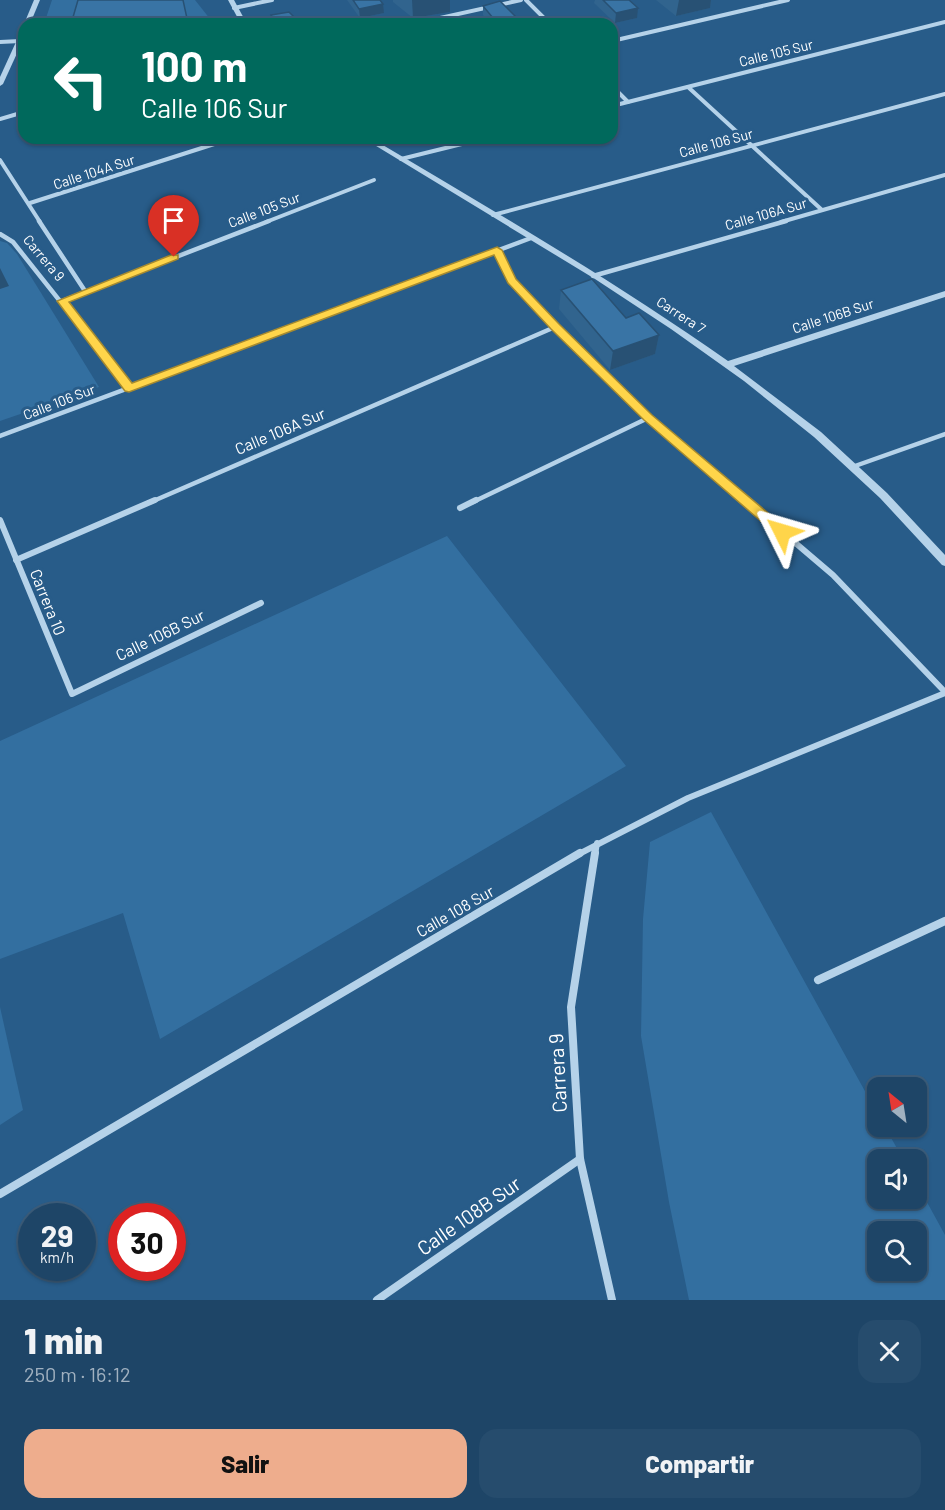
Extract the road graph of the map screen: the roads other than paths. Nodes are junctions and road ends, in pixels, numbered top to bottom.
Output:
1 (37, 0) edge
2 (231, 0) edge
3 (272, 0) edge
4 (521, 0) edge
5 (526, 0) edge
6 (788, 0) edge
7 (234, 8) junction
8 (30, 18) edge
9 (240, 18) edge
10 (440, 18) edge
11 (544, 18) edge
12 (945, 22) edge
13 (618, 40) edge
14 (18, 41) edge
15 (0, 42) edge
16 (18, 45) edge
17 (0, 84) edge
18 (688, 87) junction
19 (618, 92) edge
20 (945, 94) edge
21 (628, 102) junction
22 (618, 104) edge
23 (18, 114) edge
24 (0, 119) edge
25 (214, 144) edge
26 (376, 144) edge
27 (462, 144) edge
28 (752, 146) junction
29 (401, 159) junction
30 (0, 160) edge
31 (945, 175) edge
32 (374, 180) dead end
33 (30, 203) junction
34 (822, 210) junction
35 (493, 215) junction
36 (0, 234) edge
37 (531, 238) junction
38 (497, 250) junction
39 (593, 276) junction
40 (86, 291) junction
41 (945, 294) edge
42 (62, 301) junction
43 (555, 327) junction
44 (730, 364) junction
45 (129, 388) junction
46 (648, 417) junction
47 (945, 434) edge
48 (0, 436) edge
49 (855, 466) junction
50 (459, 508) dead end
51 (0, 520) edge
52 (16, 560) junction
53 (945, 562) edge
54 (261, 603) dead end
55 (945, 693) edge
56 (72, 694) joint
57 (597, 843) junction
58 (945, 921) edge
59 (818, 980) dead end
60 (580, 1159) junction
61 (0, 1194) edge
62 (377, 1300) edge
63 (612, 1300) edge

1 - 8 street
2 - 7 street
3 - 7 street
4 - 10 street
5 - 11 street
6 - 13 street
7 - 9 street
12 - 18 street, Calle 105 Sur
14 - 15 street
16 - 17 street
18 - 21 street, Calle 105 Sur
18 - 28 street
19 - 21 street
20 - 28 street, Calle 106 Sur
21 - 22 street, Calle 105 Sur
23 - 24 street
25 - 33 street, Calle 104A Sur
26 - 29 street, Carrera 7
27 - 29 street
28 - 34 street
28 - 35 street, Calle 106 Sur
29 - 35 street, Carrera 7
30 - 33 street, Carrera 9
31 - 34 street, Calle 106A Sur
32 - 40 street, Calle 105 Sur
33 - 40 street, Carrera 9
34 - 39 street, Calle 106A Sur
35 - 37 street, Carrera 7
36 - 42 street, Carrera 9
37 - 38 street, Calle 106 Sur
37 - 39 street, Carrera 7
38 - 43 street
38 - 45 street, Calle 106 Sur
39 - 44 street, Carrera 7
40 - 42 street, Calle 105 Sur
41 - 44 street, Calle 106B Sur
42 - 45 street, Carrera 9
43 - 46 street
43 - 52 street, Calle 106A Sur
44 - 49 street, Carrera 7
45 - 48 street, Calle 106 Sur
46 - 50 street
46 - 55 street
47 - 49 street
49 - 53 street, Carrera 7
51 - 52 street, Carrera 10
52 - 56 street, Carrera 10
54 - 56 street, Calle 106B Sur
55 - 57 street, Calle 108 Sur
57 - 60 street, Carrera 9
57 - 61 street, Calle 108 Sur
58 - 59 street
60 - 62 street, Calle 108B Sur
60 - 63 street, Carrera 9

